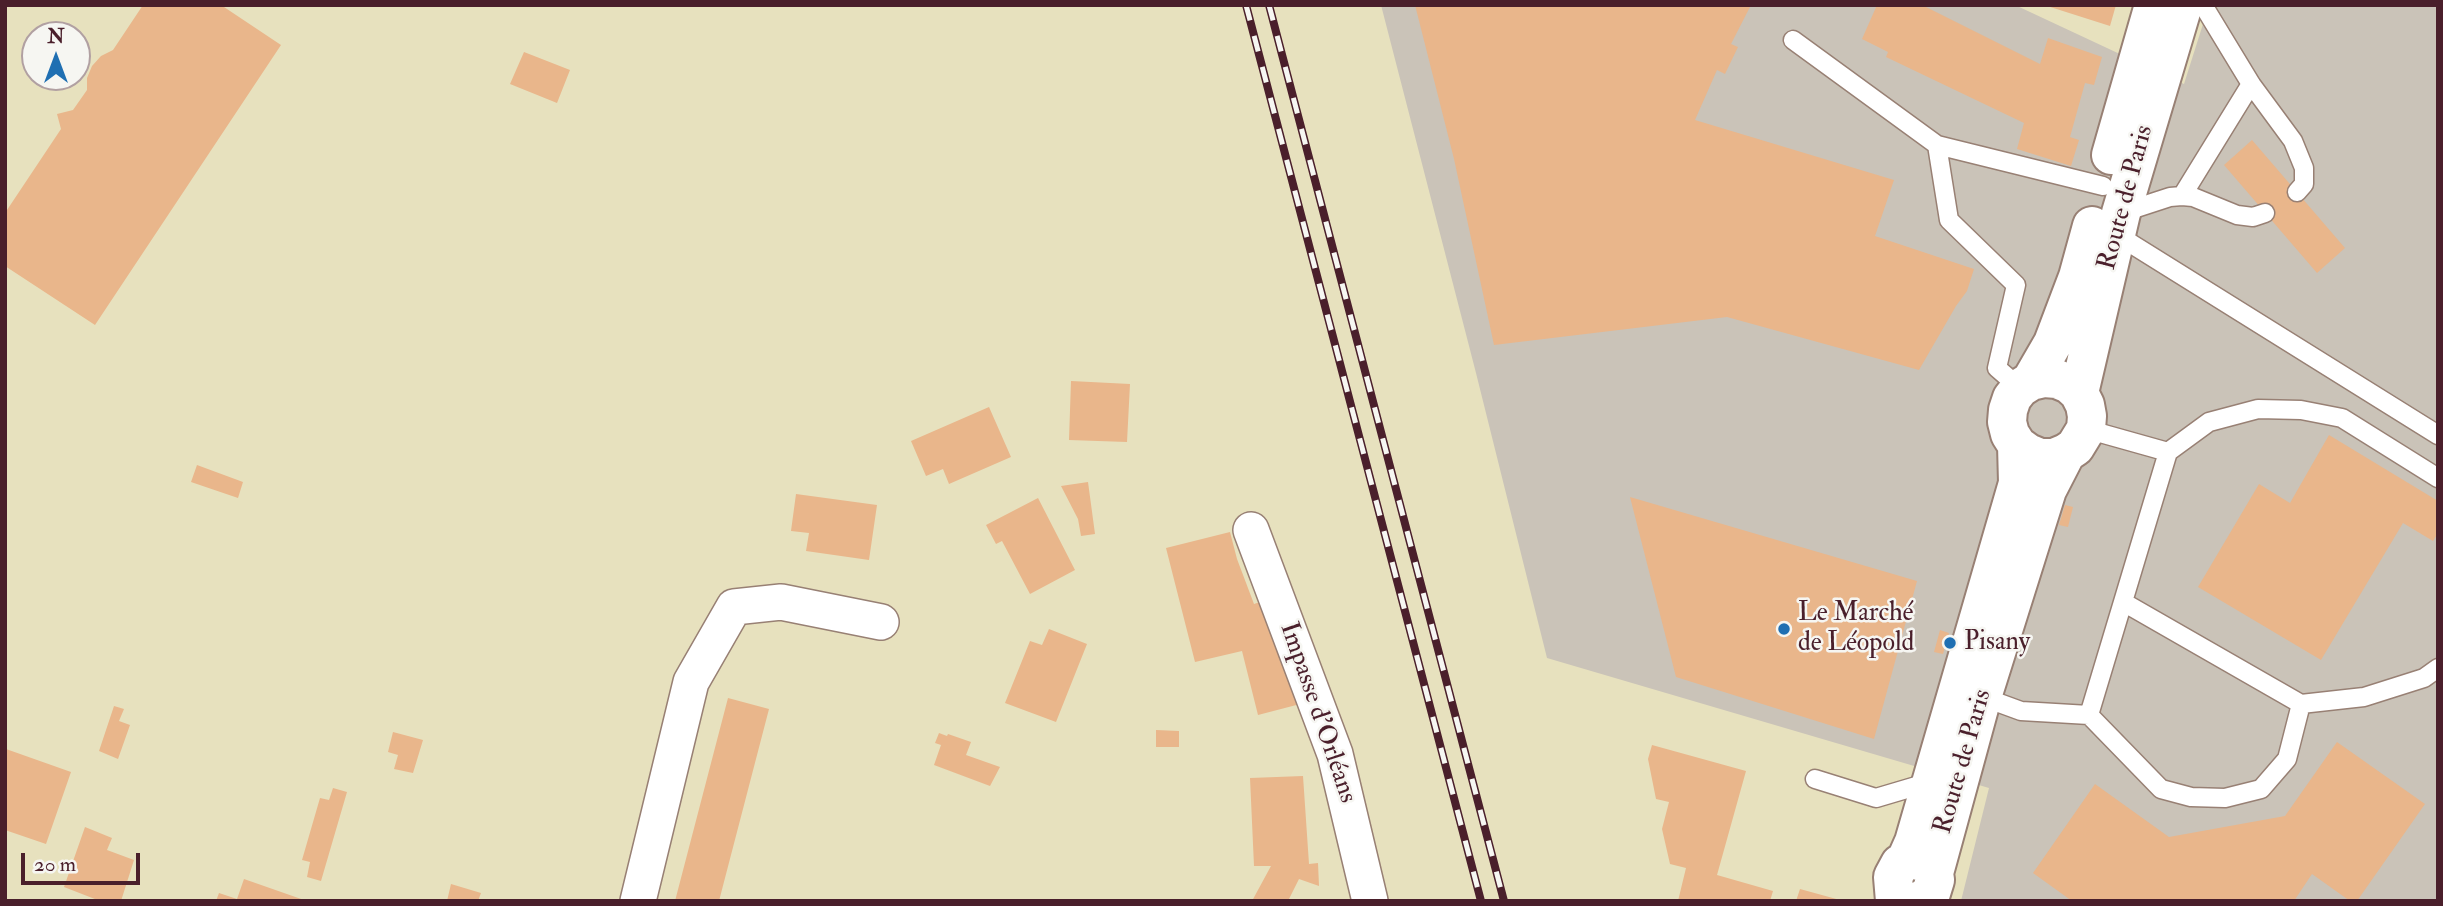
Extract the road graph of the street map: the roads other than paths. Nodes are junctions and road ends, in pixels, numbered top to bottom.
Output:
1 (2154, 5) edge
2 (2183, 5) edge
3 (2203, 5) edge
4 (1793, 40) dead end
5 (2251, 84) junction
6 (1937, 145) junction
7 (2297, 192) dead end
8 (2182, 196) junction
9 (2108, 213) junction
10 (2265, 213) dead end
11 (2025, 385) junction
12 (2077, 425) junction
13 (2438, 435) edge
14 (2017, 445) junction
15 (2168, 452) junction
16 (2438, 478) edge
17 (1251, 530) dead end
18 (2123, 602) junction
19 (881, 622) dead end
20 (2438, 668) edge
21 (1969, 694) junction
22 (2301, 704) junction
23 (2090, 715) junction
24 (1815, 779) dead end
25 (1930, 782) junction
26 (1915, 890) edge
27 (638, 901) edge
28 (1370, 901) edge

1 - 9 main road, Route de Paris
2 - 9 main road, Route de Paris
3 - 5 lane
4 - 6 lane
5 - 7 lane
5 - 8 lane
6 - 9 lane
6 - 11 lane
8 - 9 lane
8 - 10 lane
9 - 11 main road, Route de Paris
9 - 12 main road, Route de Paris
9 - 13 lane
11 - 12 main road
11 - 14 main road, Route de Paris
12 - 14 main road
12 - 15 lane
12 - 21 main road, Route de Paris
14 - 21 main road, Route de Paris
15 - 16 lane
15 - 18 lane
17 - 28 street, Impasse d'Orléans
18 - 22 lane
18 - 23 lane
19 - 27 street
20 - 22 lane
21 - 23 lane
21 - 25 main road, Route de Paris
21 - 26 main road, Route de Paris
22 - 23 lane
24 - 25 lane
25 - 26 main road, Route de Paris

